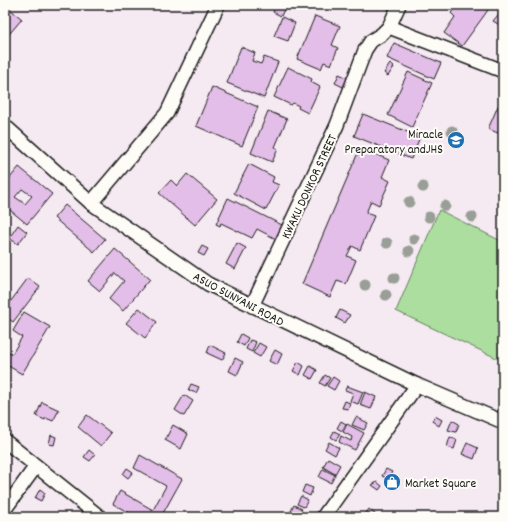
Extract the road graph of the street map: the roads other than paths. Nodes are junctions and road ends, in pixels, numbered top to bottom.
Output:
1 (218, 5) edge
2 (400, 5) edge
3 (389, 27) junction
4 (503, 71) edge
5 (5, 126) edge
6 (91, 203) junction
7 (252, 306) junction
8 (417, 385) junction
9 (503, 422) edge
10 (5, 441) edge
11 (36, 466) junction
12 (5, 509) edge
13 (100, 517) edge
14 (323, 517) edge

1 - 6 street
2 - 3 street, KWAKU DONKOR STREET
3 - 4 street
3 - 7 street, KWAKU DONKOR STREET
5 - 6 street, ASUO SUNYANI ROAD
6 - 7 street, ASUO SUNYANI ROAD
7 - 8 street, ASUO SUNYANI ROAD
8 - 9 street, ASUO SUNYANI ROAD
8 - 14 street
10 - 11 street
11 - 12 street
11 - 13 street

